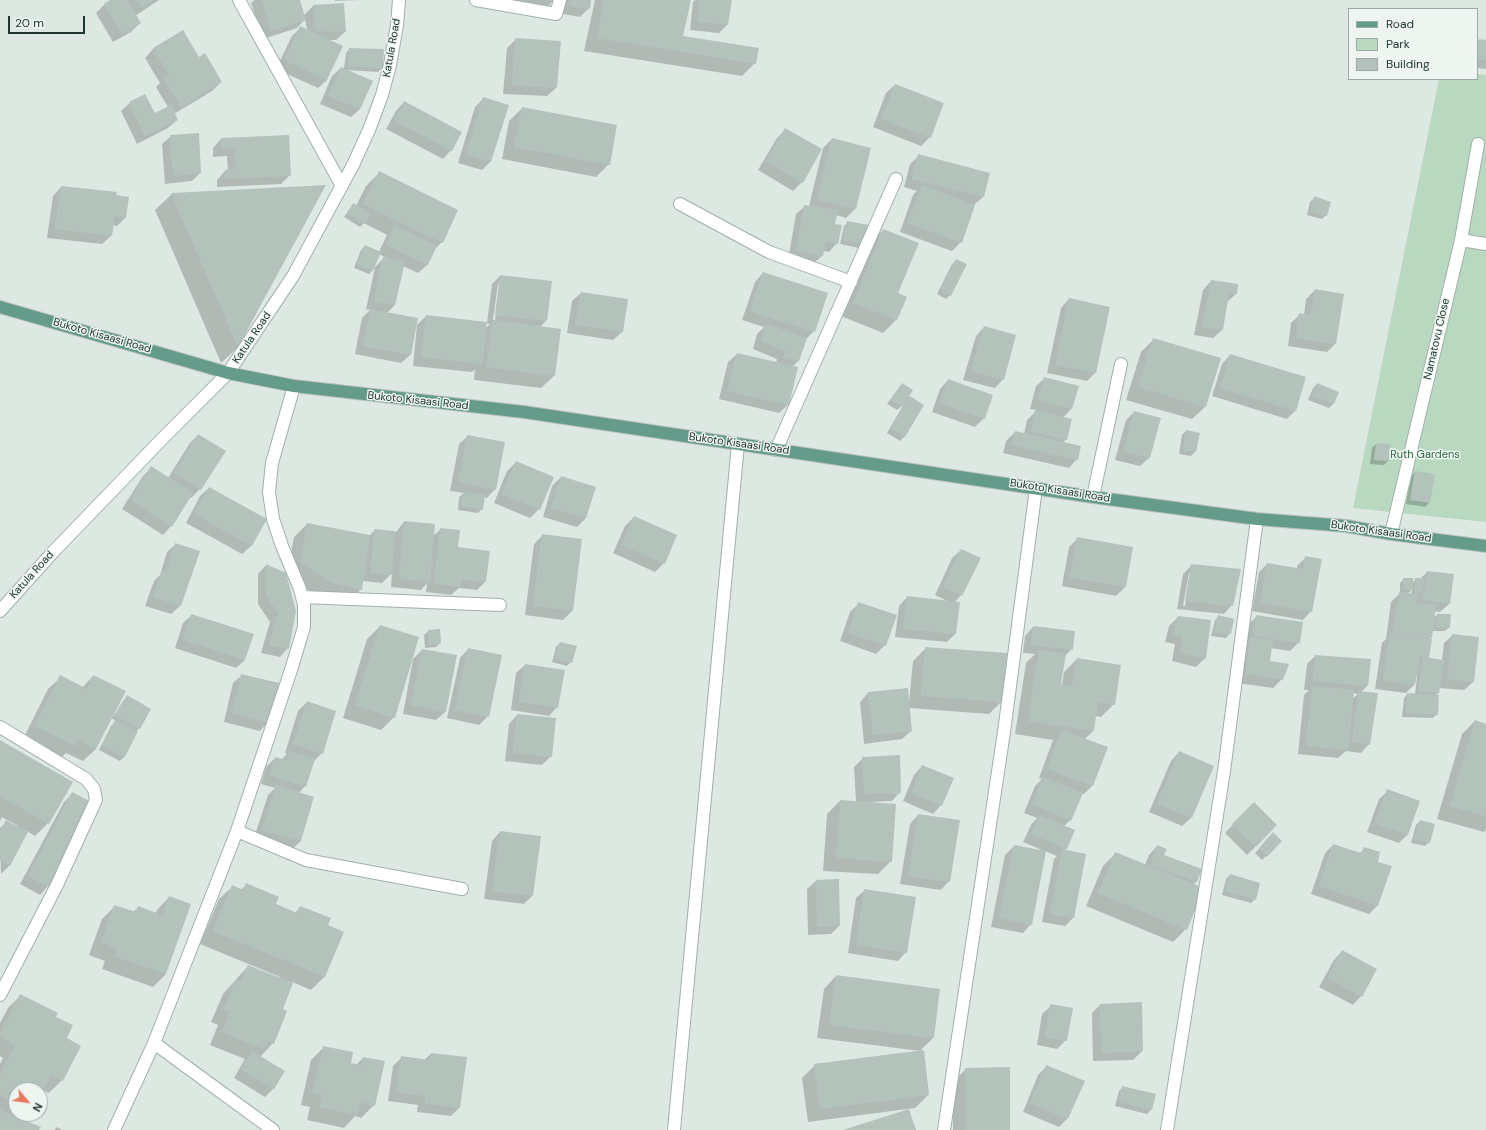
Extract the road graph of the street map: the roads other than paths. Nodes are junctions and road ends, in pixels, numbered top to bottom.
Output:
1 (239, 0) edge
2 (399, 0) edge
3 (476, 0) edge
4 (560, 0) edge
5 (1478, 144) dead end
6 (896, 179) dead end
7 (342, 186) junction
8 (680, 204) dead end
9 (1461, 240) junction
10 (1486, 244) edge
11 (851, 282) junction
12 (0, 307) edge
13 (1121, 364) dead end
14 (228, 373) junction
15 (294, 386) junction
16 (738, 444) junction
17 (776, 450) junction
18 (1036, 488) junction
19 (1093, 497) junction
20 (1257, 519) junction
21 (1391, 534) junction
22 (1486, 546) edge
23 (302, 597) junction
24 (500, 605) dead end
25 (0, 611) edge
26 (0, 727) edge
27 (237, 831) junction
28 (462, 889) dead end
29 (0, 996) edge
30 (154, 1043) junction
31 (114, 1130) edge
32 (273, 1130) edge
33 (674, 1130) edge
34 (944, 1130) edge
35 (1167, 1130) edge

1 - 7 street
2 - 7 street, Katula Road
3 - 4 street
5 - 9 street, Namatovu Close
6 - 11 street
7 - 14 street, Katula Road
8 - 11 street
9 - 10 street
9 - 21 street, Namatovu Close
11 - 17 street
12 - 14 main road, Bukoto Kisaasi Road
13 - 19 street
14 - 15 main road, Bukoto Kisaasi Road
14 - 25 street, Katula Road
15 - 16 main road, Bukoto Kisaasi Road
15 - 23 street
16 - 17 main road, Bukoto Kisaasi Road
16 - 33 street
17 - 18 main road, Bukoto Kisaasi Road
18 - 19 main road, Bukoto Kisaasi Road
18 - 34 street
19 - 20 main road, Bukoto Kisaasi Road
20 - 21 main road, Bukoto Kisaasi Road
20 - 35 street
21 - 22 main road, Bukoto Kisaasi Road
23 - 24 street
23 - 27 street
26 - 29 street
27 - 28 street
27 - 30 street
30 - 31 street
30 - 32 street

